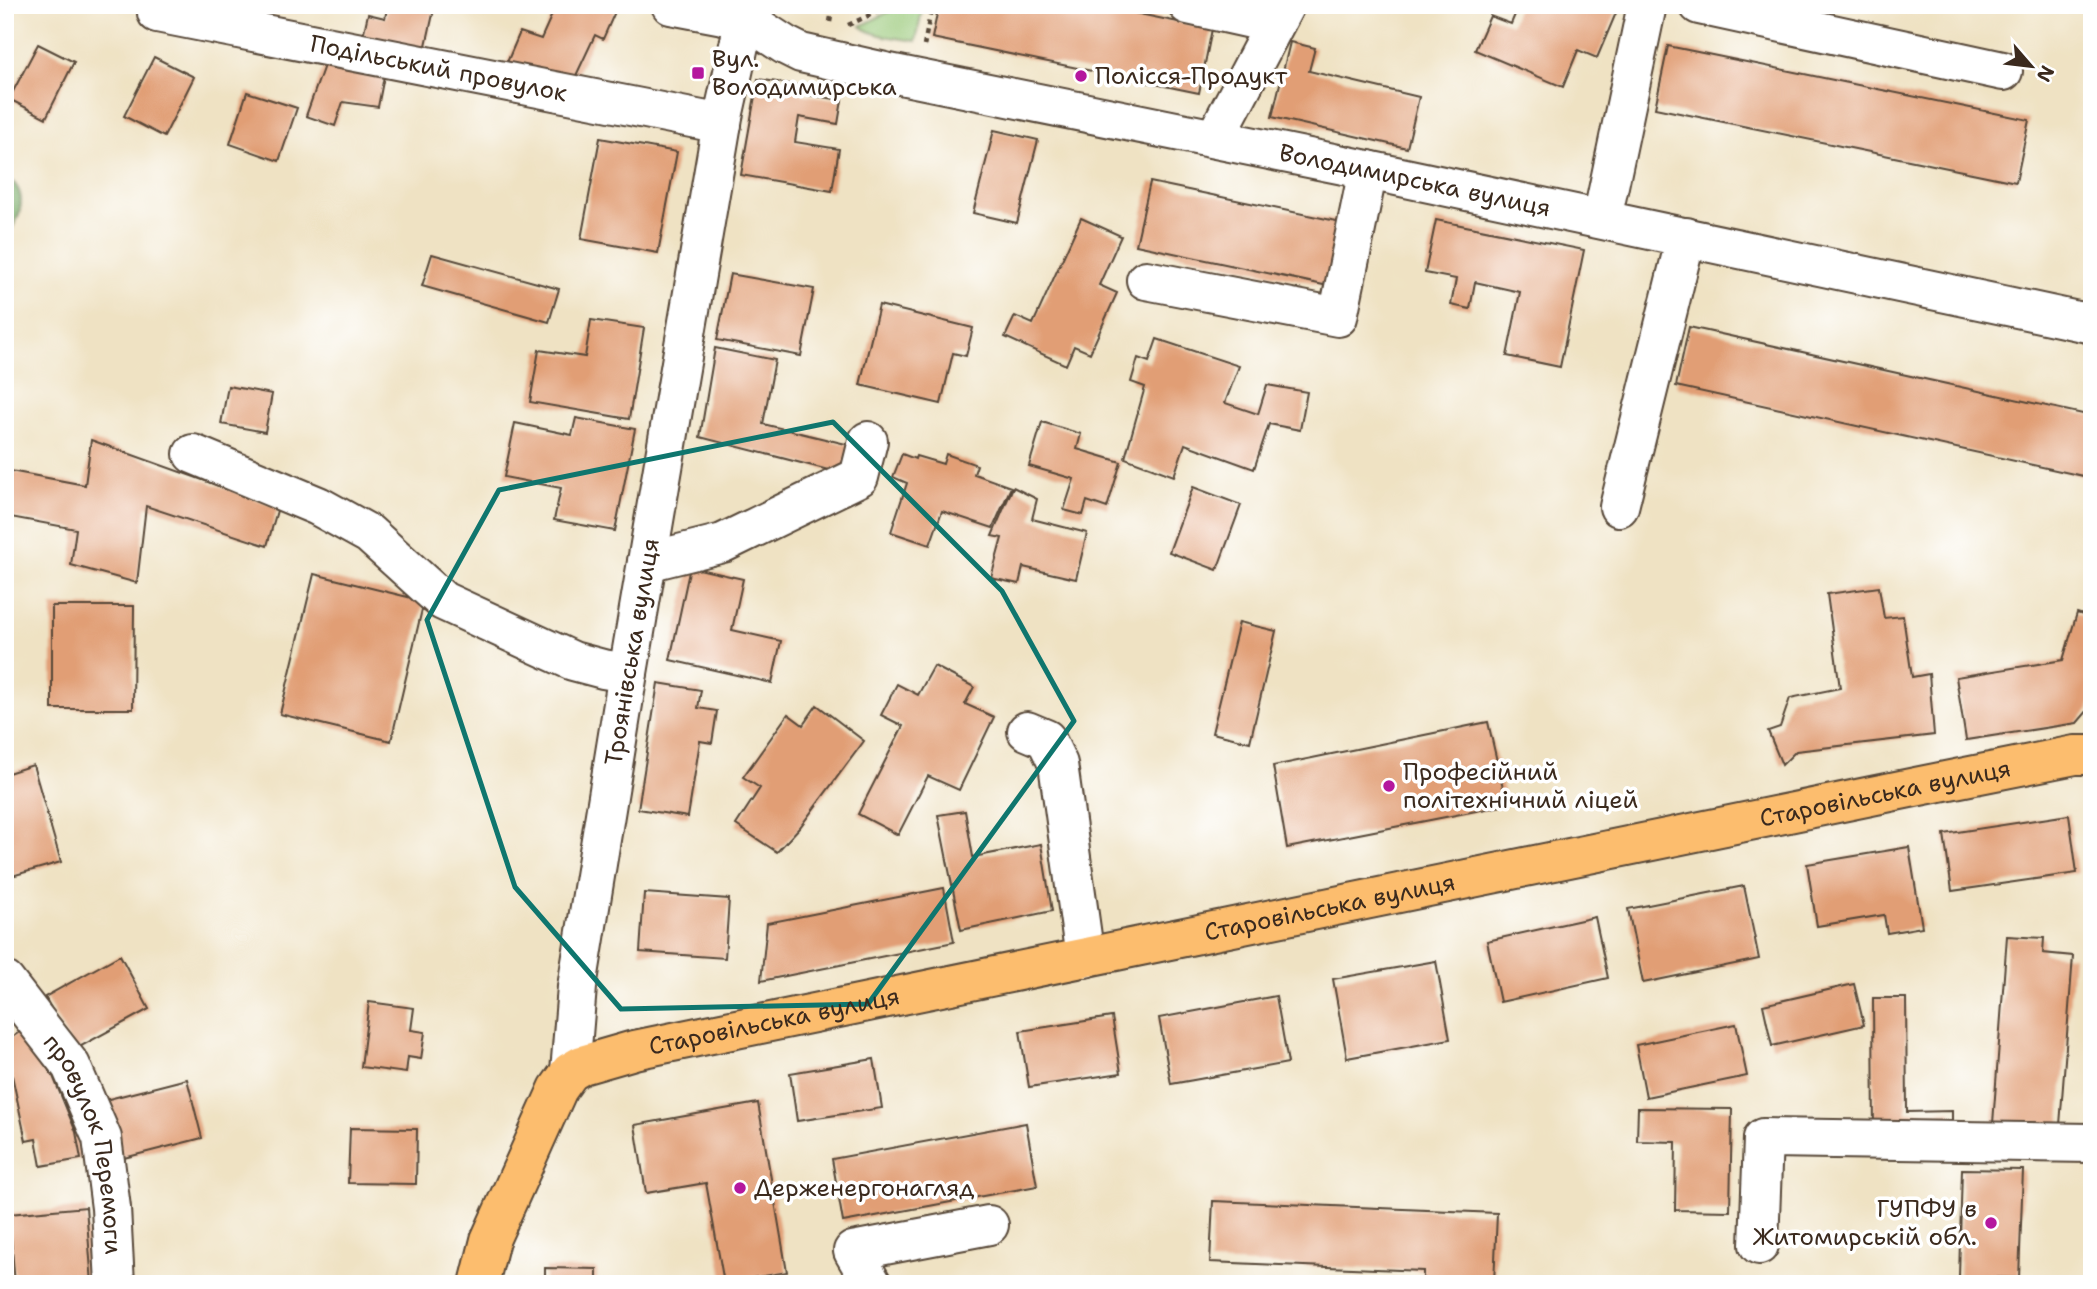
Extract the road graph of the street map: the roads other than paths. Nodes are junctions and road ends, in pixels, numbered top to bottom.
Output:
1 (671, 5) edge
2 (1188, 5) edge
3 (1647, 5) edge
4 (1699, 5) edge
5 (747, 12) edge
6 (157, 13) dead end
7 (1280, 15) edge
8 (2003, 71) dead end
9 (722, 124) junction
10 (1215, 138) junction
11 (1368, 170) junction
12 (1602, 219) junction
13 (1686, 237) junction
14 (1146, 280) dead end
15 (2092, 324) edge
16 (868, 441) dead end
17 (193, 454) dead end
18 (1619, 507) dead end
19 (647, 562) junction
20 (628, 673) junction
21 (1027, 731) dead end
22 (2092, 755) edge
23 (1085, 958) junction
24 (5, 981) edge
25 (570, 1072) junction
26 (2092, 1143) edge
27 (989, 1225) dead end
28 (1759, 1245) dead end
29 (115, 1284) edge
30 (479, 1284) edge
31 (872, 1284) edge

1 - 5 street
2 - 7 street
3 - 12 street
4 - 8 street
5 - 9 street, Троянівська вулиця
5 - 10 street, Володимирська вулиця
6 - 9 street, Подільський провулок
7 - 10 street
9 - 19 street, Троянівська вулиця
10 - 11 street, Володимирська вулиця
11 - 12 street, Володимирська вулиця
11 - 14 street
12 - 13 street, Володимирська вулиця
13 - 15 street, Володимирська вулиця
13 - 18 street
16 - 19 street
17 - 20 street
19 - 20 street, Троянівська вулиця
20 - 25 street, Троянівська вулиця
21 - 23 street
22 - 23 main road, Старовільська вулиця
23 - 25 main road, Старовільська вулиця
24 - 29 street, провулок Перемоги
25 - 30 main road, Троянівська вулиця
26 - 28 street
27 - 31 street

